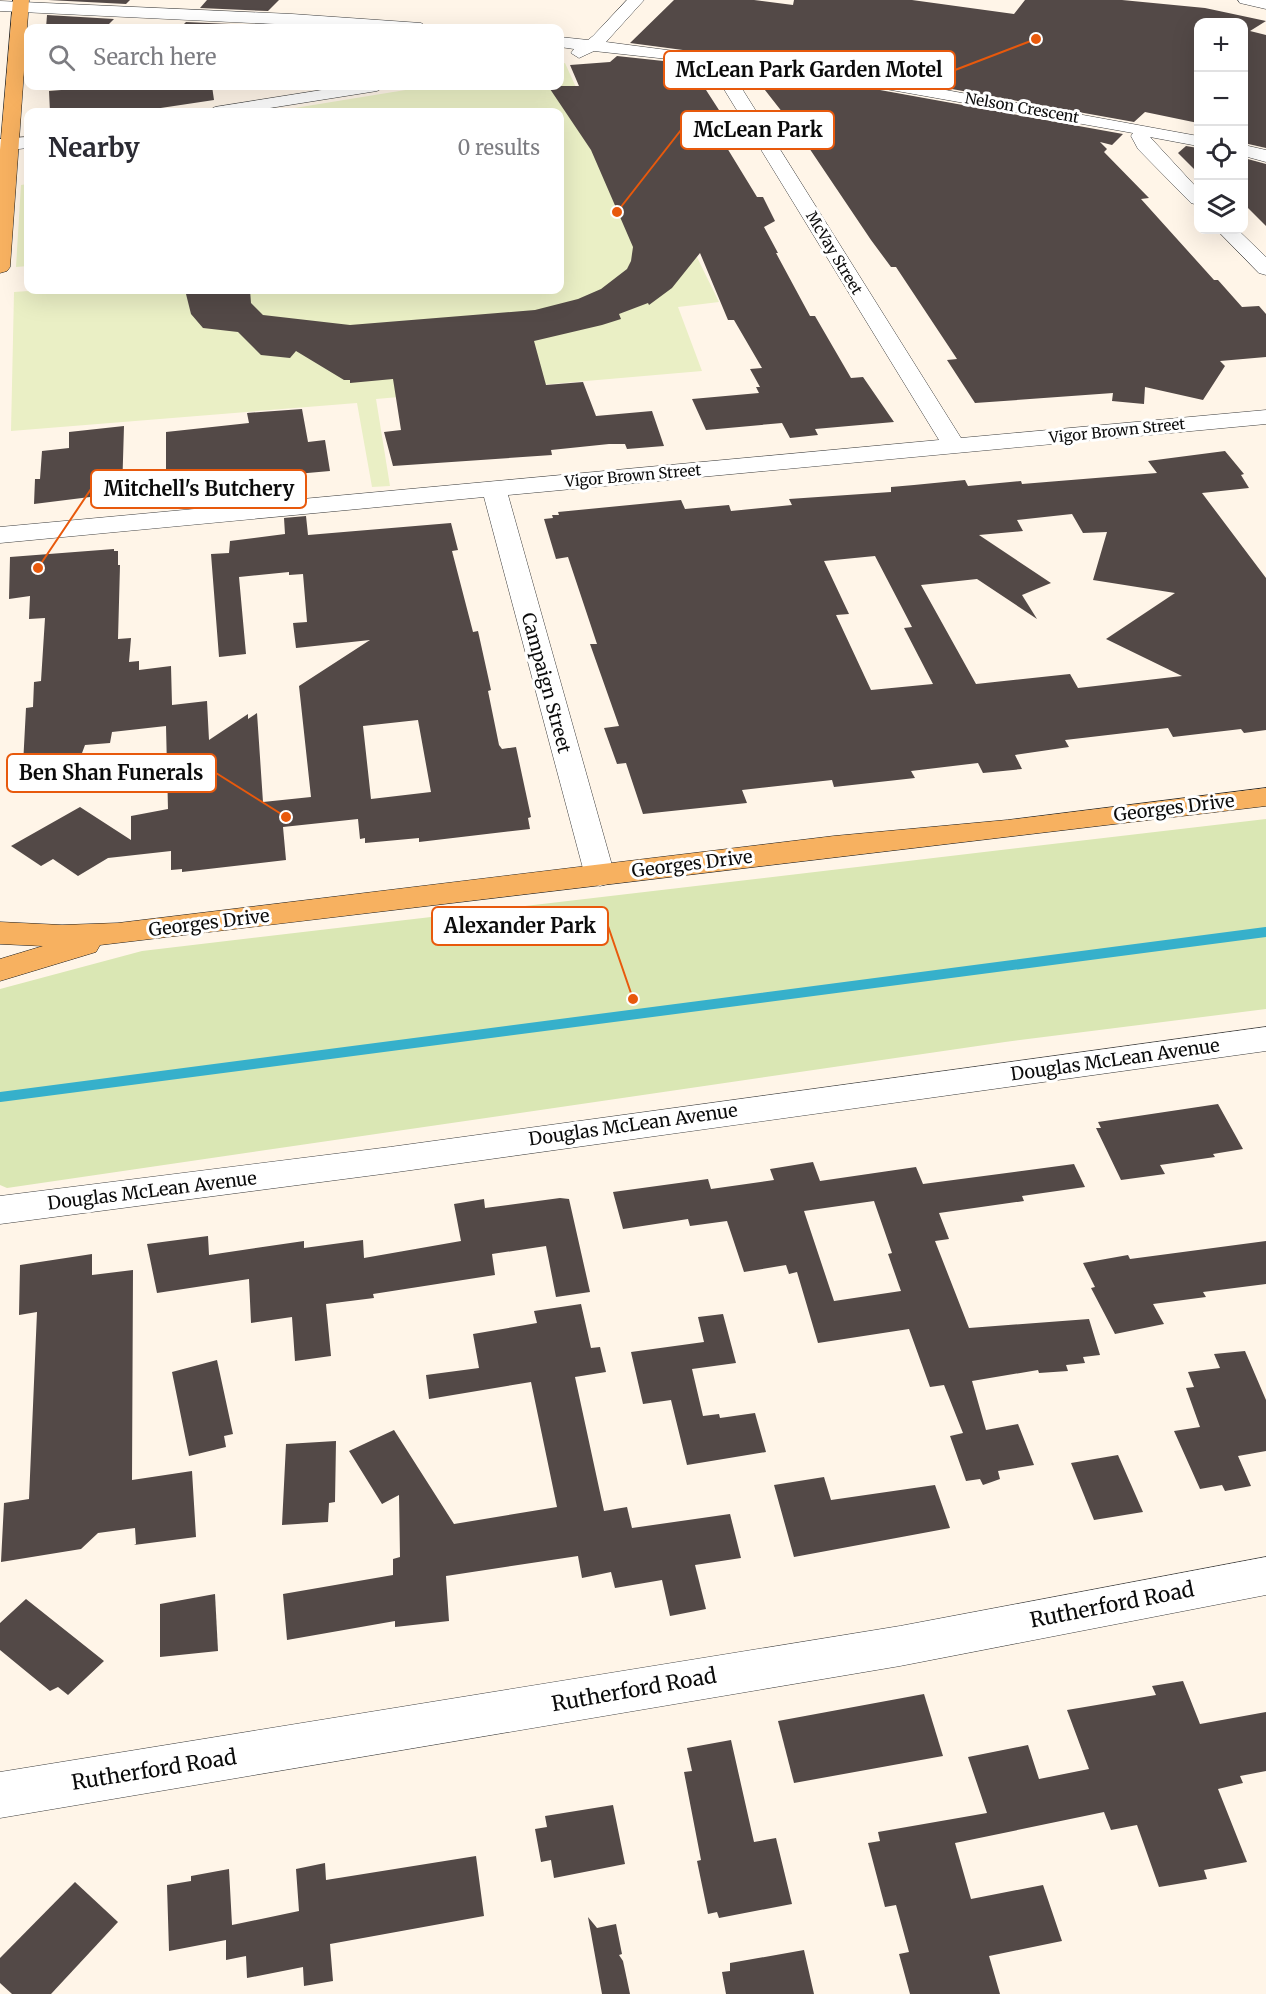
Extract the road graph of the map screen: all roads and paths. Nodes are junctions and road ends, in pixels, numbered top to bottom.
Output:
1 (636, 0) edge
2 (21, 4) edge
3 (0, 6) edge
4 (364, 24) edge
5 (564, 42) edge
6 (594, 45) junction
7 (564, 56) edge
8 (724, 61) junction
9 (352, 90) edge
10 (240, 108) edge
11 (1147, 130) junction
12 (1194, 140) edge
13 (13, 144) edge
14 (1248, 152) edge
15 (1266, 156) edge
16 (1194, 196) edge
17 (1231, 234) edge
18 (0, 267) edge
19 (1266, 269) edge
20 (1266, 417) edge
21 (954, 446) junction
22 (494, 489) junction
23 (0, 535) edge
24 (1266, 797) edge
25 (600, 876) junction
26 (0, 933) edge
27 (118, 934) junction
28 (0, 970) edge
29 (1266, 1039) edge
30 (0, 1210) edge
31 (1266, 1576) edge
32 (0, 1795) edge

1 - 6 street
2 - 3 street
2 - 4 street
2 - 13 main road
5 - 6 street, Nelson Crescent
6 - 7 street
6 - 8 street, Nelson Crescent
8 - 11 street, Nelson Crescent
8 - 21 street, McVay Street
9 - 10 street
11 - 12 street, Nelson Crescent
11 - 16 street
13 - 18 main road
14 - 15 street
17 - 19 street
20 - 21 street, Vigor Brown Street
21 - 22 street, Vigor Brown Street
22 - 23 street, Vigor Brown Street
22 - 25 street, Campaign Street
24 - 25 main road, Georges Drive
25 - 27 main road, Georges Drive
26 - 27 main road, Georges Drive
27 - 28 main road, Georges Drive
29 - 30 street, Douglas McLean Avenue
31 - 32 street, Rutherford Road

